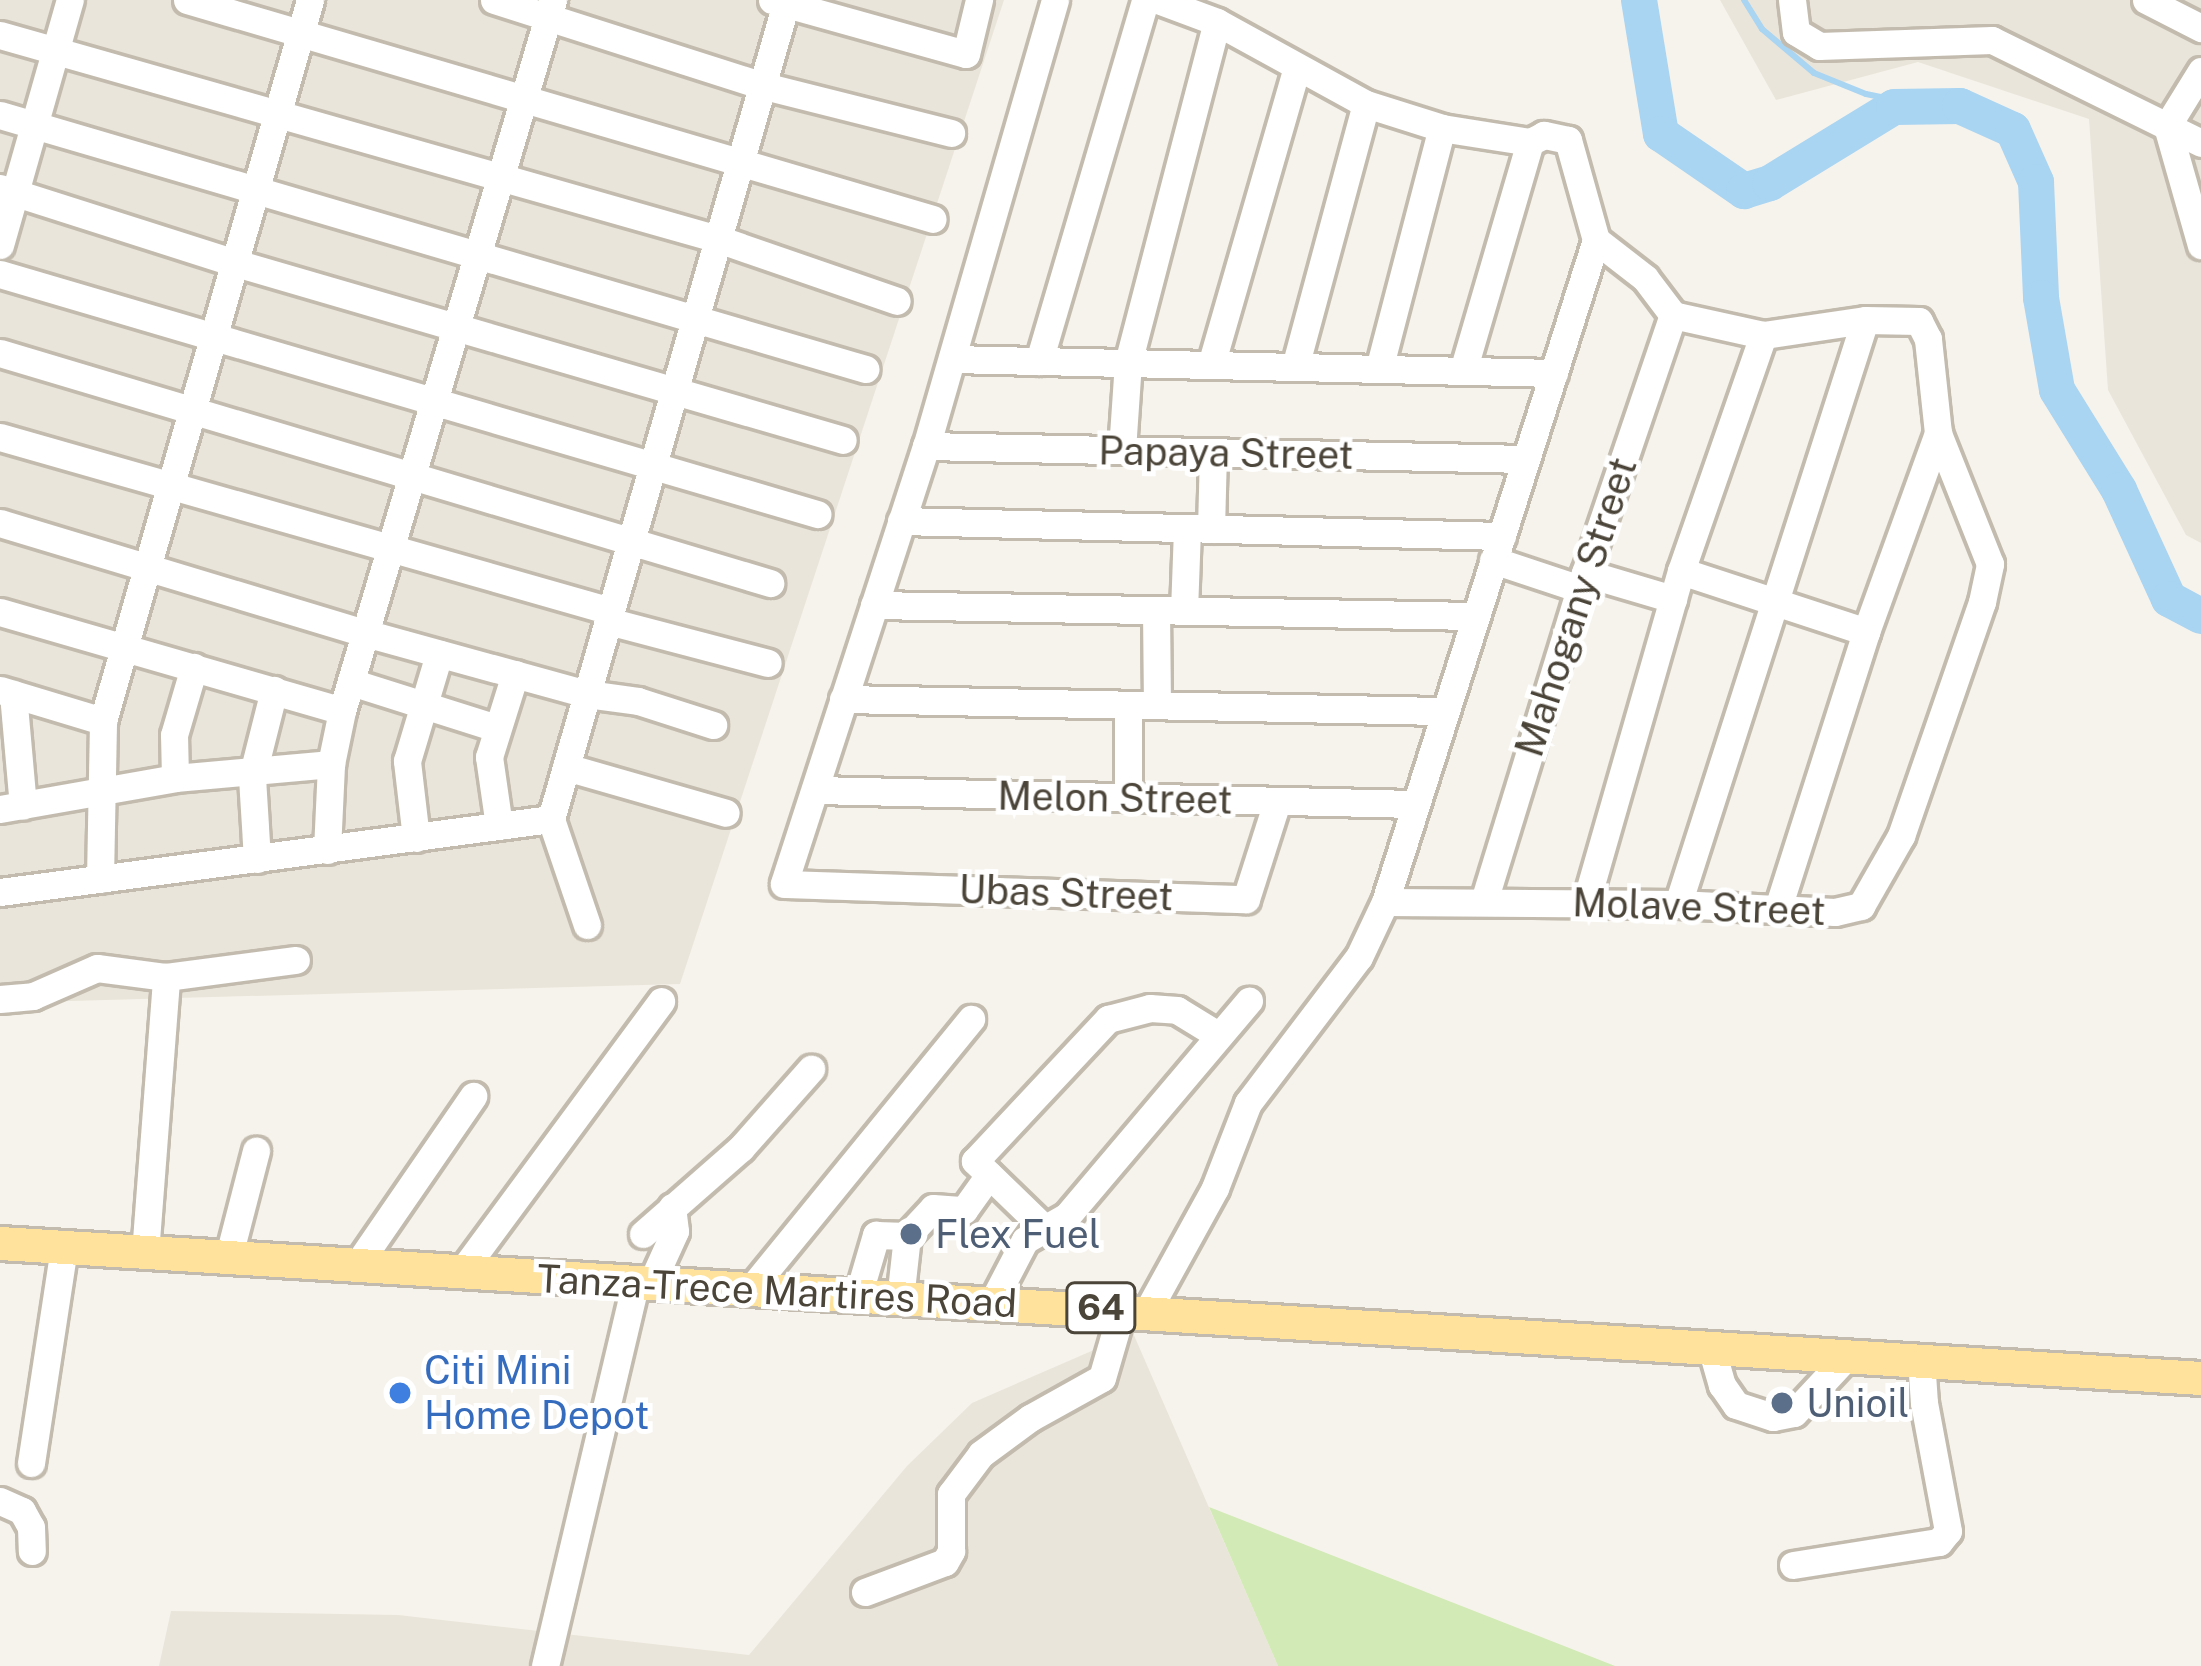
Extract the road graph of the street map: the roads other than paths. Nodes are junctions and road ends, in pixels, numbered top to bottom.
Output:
1 (70, 0) edge
2 (188, 0) edge
3 (310, 0) edge
4 (494, 0) edge
5 (980, 0) edge
6 (1055, 0) edge
7 (1145, 0) edge
8 (1158, 0) edge
9 (1792, 0) edge
10 (2146, 0) edge
11 (782, 1) edge
12 (551, 8) edge
13 (1217, 22) junction
14 (2201, 28) edge
15 (300, 33) junction
16 (0, 35) edge
17 (56, 53) junction
18 (1296, 70) junction
19 (2201, 71) edge
20 (764, 86) junction
21 (524, 98) junction
22 (1366, 104) junction
23 (278, 111) junction
24 (0, 115) edge
25 (36, 126) junction
26 (2167, 126) junction
27 (1442, 128) junction
28 (951, 133) dead end
29 (1530, 142) junction
30 (2201, 142) edge
31 (743, 162) junction
32 (503, 177) junction
33 (259, 188) junction
34 (7, 190) edge
35 (933, 219) dead end
36 (718, 239) junction
37 (1596, 240) junction
38 (0, 245) edge
39 (2201, 245) edge
40 (480, 256) junction
41 (232, 262) junction
42 (0, 274) edge
43 (897, 301) dead end
44 (1673, 315) junction
45 (695, 317) junction
46 (1865, 320) junction
47 (458, 328) junction
48 (1763, 335) junction
49 (214, 337) junction
50 (0, 353) edge
51 (952, 359) junction
52 (1040, 361) junction
53 (1128, 363) junction
54 (1210, 365) junction
55 (1295, 367) junction
56 (865, 369) dead end
57 (1379, 369) junction
58 (1463, 371) junction
59 (1554, 374) junction
60 (675, 389) junction
61 (435, 401) junction
62 (190, 410) junction
63 (1938, 433) junction
64 (0, 437) edge
65 (843, 440) dead end
66 (926, 446) junction
67 (1122, 450) junction
68 (1213, 452) junction
69 (1525, 459) junction
70 (653, 466) junction
71 (415, 475) junction
72 (170, 485) junction
73 (817, 514) dead end
74 (902, 521) junction
75 (0, 523) edge
76 (1199, 529) junction
77 (631, 539) junction
78 (1497, 548) junction
79 (392, 550) junction
80 (148, 568) junction
81 (1681, 571) junction
82 (1582, 581) junction
83 (770, 583) dead end
84 (1673, 599) junction
85 (1772, 601) junction
86 (874, 605) junction
87 (1170, 610) junction
88 (0, 612) edge
89 (609, 616) junction
90 (1474, 616) junction
91 (1865, 632) junction
92 (365, 634) junction
93 (122, 647) junction
94 (439, 654) junction
95 (768, 663) dead end
96 (194, 667) junction
97 (514, 674) junction
98 (351, 682) junction
99 (274, 690) junction
100 (7, 692) edge
101 (587, 694) junction
102 (843, 699) junction
103 (423, 704) junction
104 (1128, 704) junction
105 (1157, 705) junction
106 (342, 711) junction
107 (1444, 711) junction
108 (103, 721) junction
109 (713, 725) dead end
110 (496, 728) junction
111 (331, 764) junction
112 (566, 767) junction
113 (254, 771) junction
114 (176, 778) junction
115 (816, 790) junction
116 (99, 794) junction
117 (1127, 798) junction
118 (1277, 802) junction
119 (1414, 805) junction
120 (11, 807) edge
121 (727, 813) dead end
122 (551, 819) junction
123 (500, 826) junction
124 (416, 838) junction
125 (327, 850) junction
126 (257, 859) junction
127 (100, 879) junction
128 (0, 892) edge
129 (1484, 901) junction
130 (1385, 902) junction
131 (1586, 902) junction
132 (1678, 904) junction
133 (1778, 908) junction
134 (587, 925) dead end
135 (296, 960) dead end
136 (166, 977) junction
137 (0, 999) edge
138 (1249, 1000) dead end
139 (661, 1001) dead end
140 (971, 1019) dead end
141 (1216, 1034) junction
142 (811, 1070) dead end
143 (473, 1096) dead end
144 (256, 1151) dead end
145 (989, 1174) junction
146 (672, 1207) junction
147 (1043, 1227) junction
148 (643, 1234) dead end
149 (907, 1236) junction
150 (0, 1243) edge
151 (64, 1247) junction
152 (145, 1252) junction
153 (228, 1259) junction
154 (355, 1268) junction
155 (460, 1274) junction
156 (643, 1283) junction
157 (750, 1290) junction
158 (858, 1296) junction
159 (901, 1299) junction
160 (992, 1303) junction
161 (1135, 1310) junction
162 (1711, 1347) junction
163 (1848, 1355) junction
164 (1921, 1359) junction
165 (2201, 1378) edge
166 (31, 1463) dead end
167 (0, 1501) edge
168 (32, 1551) dead end
169 (1793, 1565) dead end
170 (865, 1592) dead end
171 (545, 1666) edge

1 - 17 street
2 - 15 street
3 - 15 street
4 - 12 street
5 - 11 street
6 - 51 street
7 - 52 street
8 - 13 street
9 - 26 street
10 - 14 street
11 - 20 street
12 - 20 street
12 - 21 street
13 - 18 street
13 - 53 street
15 - 21 street
15 - 23 street
16 - 17 street
17 - 23 street
17 - 25 street
18 - 22 street
18 - 54 street
19 - 26 street
20 - 28 street
20 - 31 street
21 - 31 street
21 - 32 street
22 - 27 street
22 - 55 street
23 - 32 street
23 - 33 street
24 - 25 street
25 - 33 street
25 - 34 street
26 - 30 street
26 - 39 street
27 - 29 street
27 - 57 street
29 - 37 street
29 - 58 street
31 - 35 street
31 - 36 street
32 - 36 street
32 - 40 street
33 - 40 street
33 - 41 street
34 - 38 street
34 - 41 street
36 - 43 street
36 - 45 street
37 - 44 street
37 - 59 street
40 - 45 street
40 - 47 street
41 - 47 street
41 - 49 street
42 - 49 street
44 - 48 street
44 - 82 street, Mahogany Street
45 - 56 street
45 - 60 street
46 - 48 street
46 - 63 street
46 - 85 street
47 - 60 street
47 - 61 street
48 - 81 street
49 - 61 street
49 - 62 street
50 - 62 street
51 - 52 street
51 - 66 street
52 - 53 street
53 - 54 street
53 - 67 street
54 - 55 street
55 - 57 street
57 - 58 street
58 - 59 street
59 - 69 street
60 - 65 street
60 - 70 street
61 - 70 street
61 - 71 street
62 - 71 street
62 - 72 street
63 - 91 street
63 - 133 street, Molave Street
64 - 72 street
66 - 67 street, Papaya Street
66 - 74 street
67 - 68 street, Papaya Street
68 - 69 street, Papaya Street
68 - 76 street
69 - 78 street
70 - 73 street
70 - 77 street
71 - 77 street
71 - 79 street
72 - 79 street
72 - 80 street
74 - 76 street
74 - 86 street
75 - 80 street
76 - 78 street
76 - 87 street
77 - 83 street
77 - 89 street
78 - 82 street
78 - 90 street
79 - 89 street
79 - 92 street
80 - 92 street
80 - 93 street
81 - 84 street
81 - 85 street
82 - 84 street
82 - 129 street, Mahogany Street
84 - 131 street
85 - 91 street
85 - 132 street
86 - 87 street
86 - 102 street
87 - 90 street
87 - 105 street
88 - 93 street
89 - 95 street
89 - 101 street
90 - 107 street
91 - 133 street
92 - 94 street
92 - 98 street
93 - 96 street
93 - 108 street
94 - 97 street
94 - 103 street
96 - 99 street
96 - 114 street
97 - 101 street
97 - 110 street
98 - 103 street
98 - 106 street
99 - 106 street
99 - 113 street
100 - 108 street
100 - 120 street
101 - 109 street
101 - 112 street
102 - 104 street
102 - 115 street
103 - 110 street
103 - 124 street
104 - 105 street
104 - 117 street
105 - 107 street
106 - 111 street
107 - 119 street
108 - 116 street
110 - 123 street
111 - 113 street
111 - 125 street
112 - 121 street
112 - 122 street
113 - 114 street
113 - 126 street
114 - 116 street
115 - 117 street, Melon Street
115 - 118 street, Ubas Street
116 - 120 street
116 - 127 street
117 - 118 street, Melon Street
118 - 119 street, Melon Street
119 - 130 street
122 - 123 street
122 - 134 street
123 - 124 street
124 - 125 street
125 - 126 street
126 - 127 street
127 - 128 street
129 - 130 street, Molave Street
129 - 131 street, Molave Street
130 - 161 street
131 - 132 street, Molave Street
132 - 133 street, Molave Street
135 - 136 street
136 - 137 street
136 - 152 street
138 - 141 street
139 - 155 street
140 - 157 street
141 - 145 street
141 - 147 street
142 - 146 street
143 - 154 street
144 - 153 street
145 - 147 street
145 - 149 street
146 - 148 street
146 - 156 street
147 - 160 street
149 - 158 street
149 - 159 street
150 - 151 main road, Tanza-Trece Martires Road / 64
151 - 152 main road, Tanza-Trece Martires Road / 64
151 - 166 street
152 - 153 main road, Tanza-Trece Martires Road / 64
153 - 154 main road, Tanza-Trece Martires Road / 64
154 - 155 main road, Tanza-Trece Martires Road / 64
155 - 156 main road, Tanza-Trece Martires Road / 64
156 - 157 main road, Tanza-Trece Martires Road / 64
156 - 171 street
157 - 158 main road, Tanza-Trece Martires Road / 64
158 - 159 main road, Tanza-Trece Martires Road / 64
159 - 160 main road, Tanza-Trece Martires Road / 64
160 - 161 main road, Tanza-Trece Martires Road / 64
161 - 162 main road, Tanza-Trece Martires Road / 64
161 - 170 street
162 - 163 main road, Tanza-Trece Martires Road / 64
162 - 163 street
163 - 164 main road, Tanza-Trece Martires Road / 64
164 - 165 main road, Tanza-Trece Martires Road / 64
164 - 169 street
167 - 168 street

